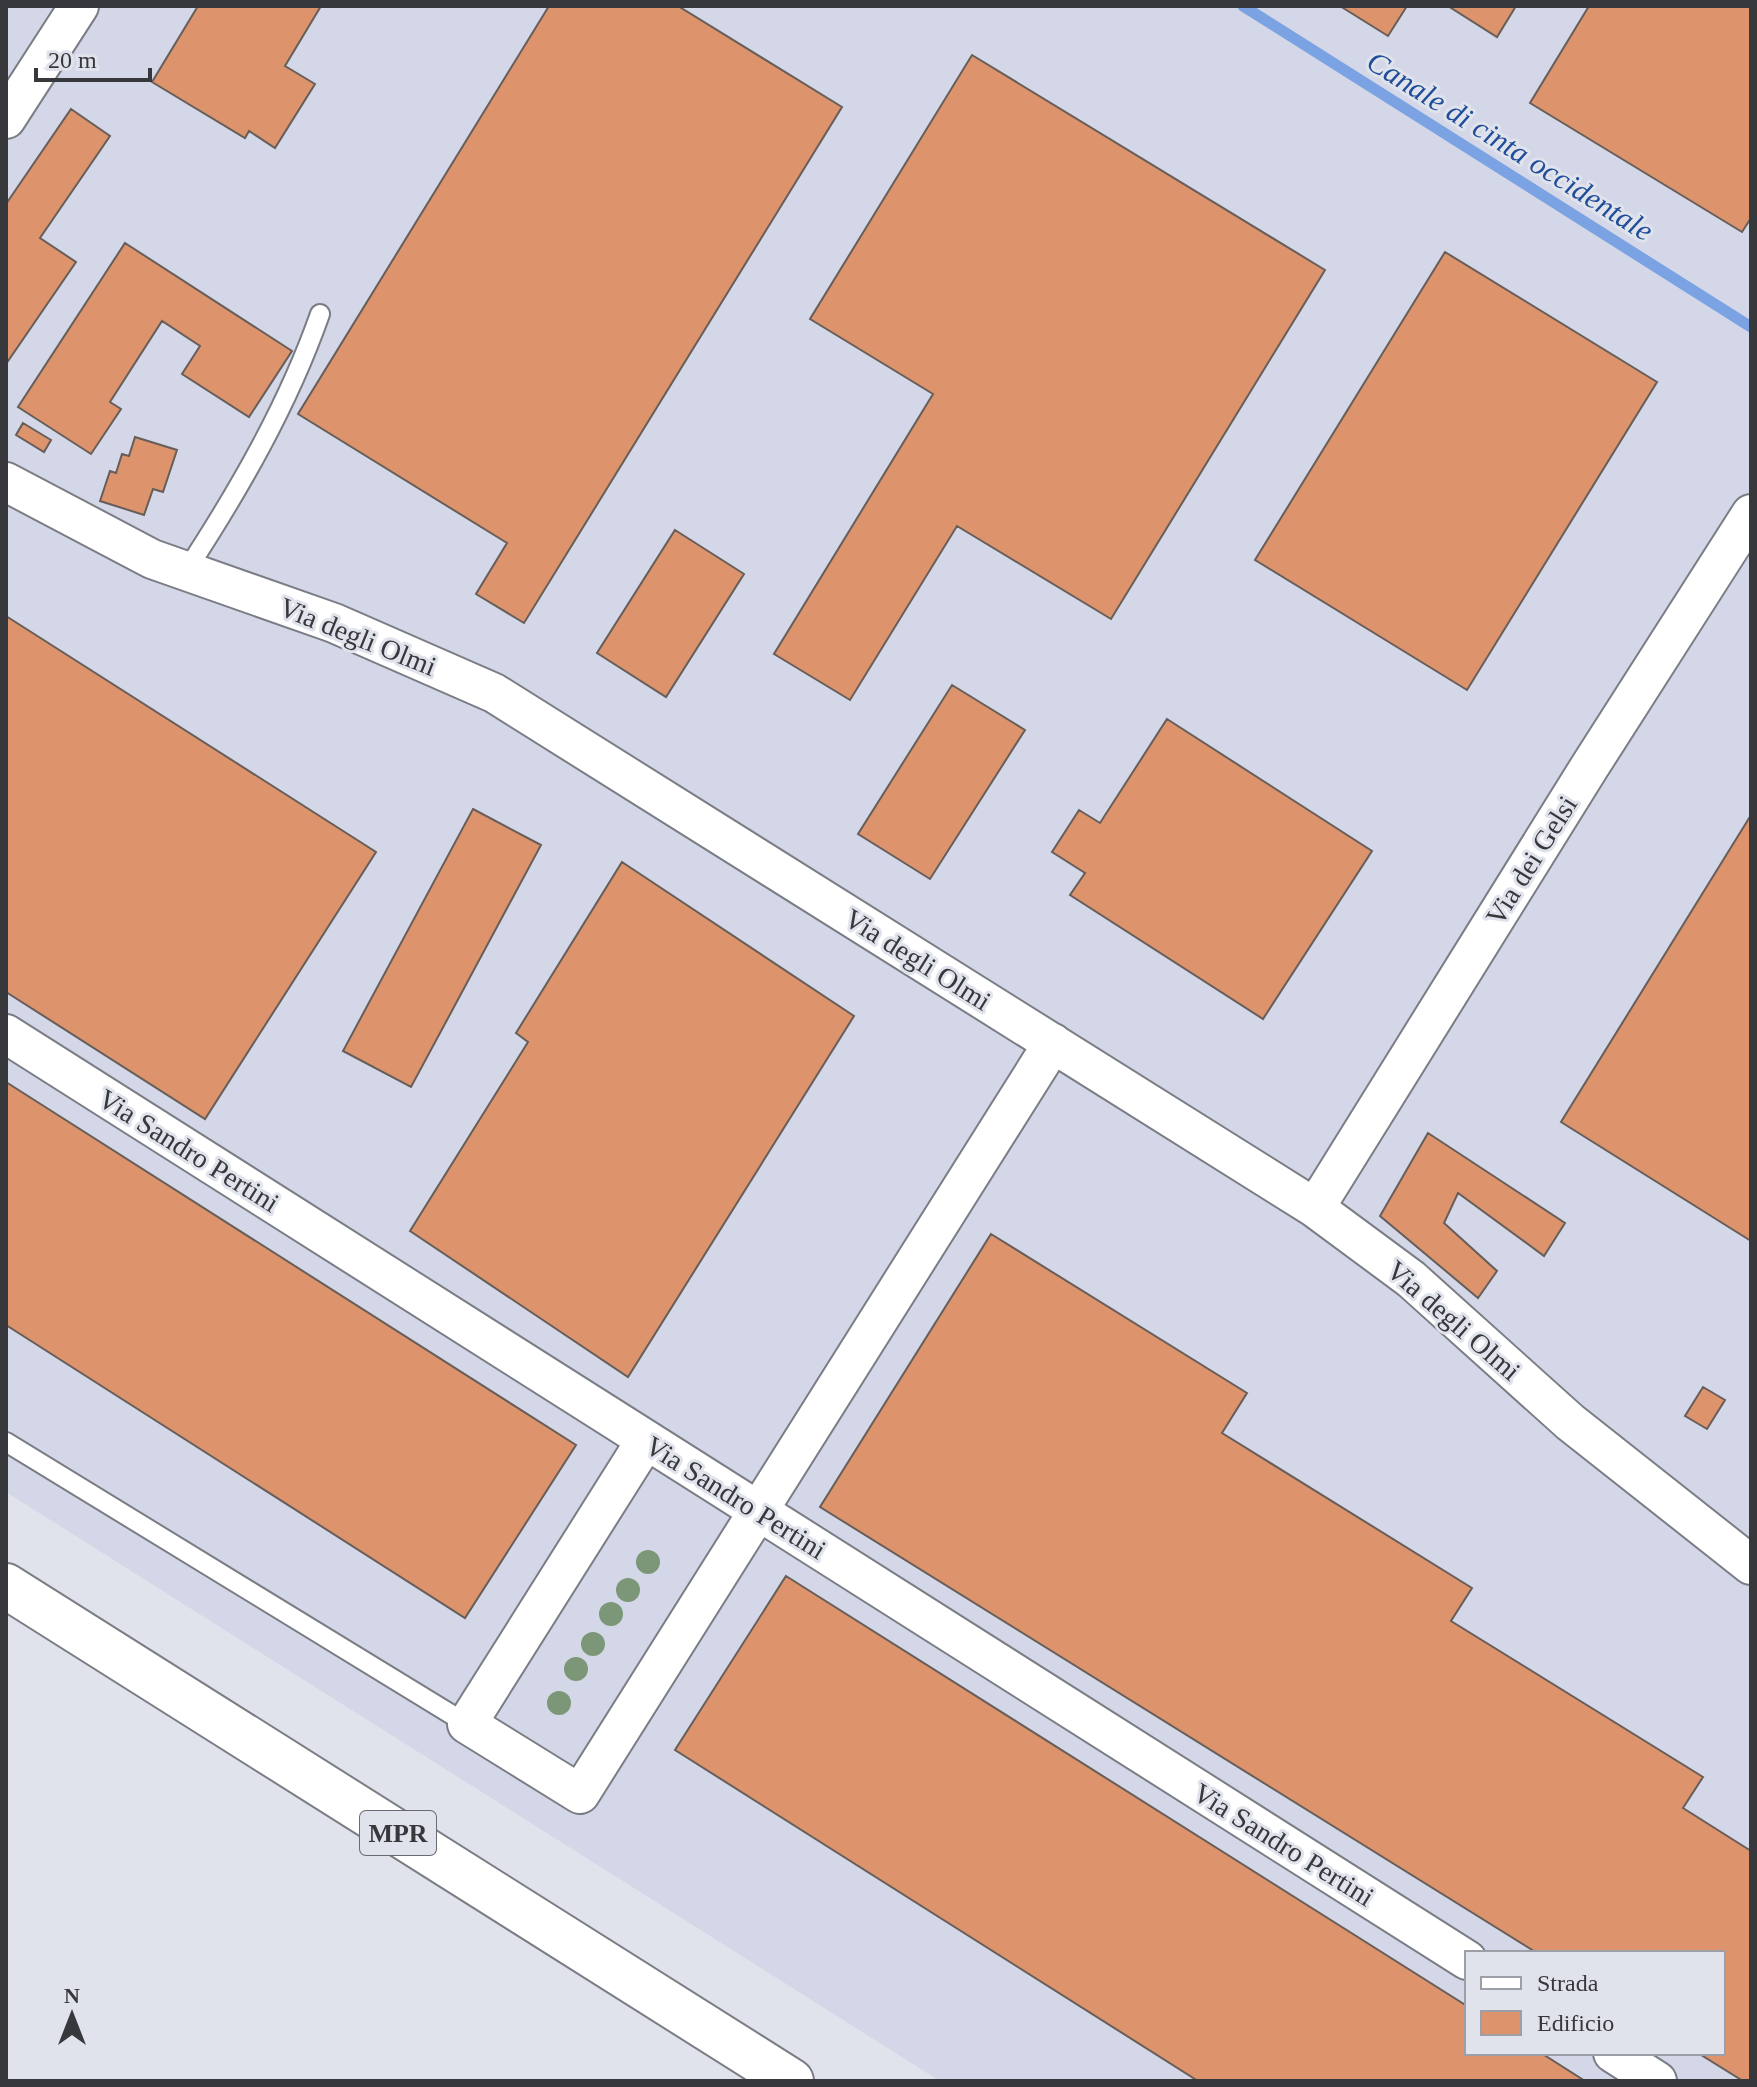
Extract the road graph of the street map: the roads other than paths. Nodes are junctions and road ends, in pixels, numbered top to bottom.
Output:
1 (79, 6) edge
2 (6, 119) edge
3 (320, 314) dead end
4 (6, 482) edge
5 (1751, 514) edge
6 (186, 571) junction
7 (6, 1034) edge
8 (1053, 1043) junction
9 (1315, 1208) junction
10 (646, 1440) junction
11 (6, 1442) edge
12 (759, 1511) junction
13 (1751, 1565) edge
14 (6, 1586) edge
15 (467, 1724) junction
16 (1465, 1959) edge
17 (1616, 2055) edge
18 (791, 2081) edge
19 (1657, 2081) edge

1 - 2 street
3 - 6 lane
4 - 6 street, Via degli Olmi
5 - 9 street, Via dei Gelsi
6 - 8 street, Via degli Olmi
7 - 10 street, Via Sandro Pertini
8 - 9 street, Via degli Olmi
8 - 12 street
9 - 13 street, Via degli Olmi
10 - 12 street, Via Sandro Pertini
10 - 15 street
11 - 15 lane
12 - 15 street
12 - 16 street, Via Sandro Pertini
14 - 18 main road, MPR
17 - 19 street

